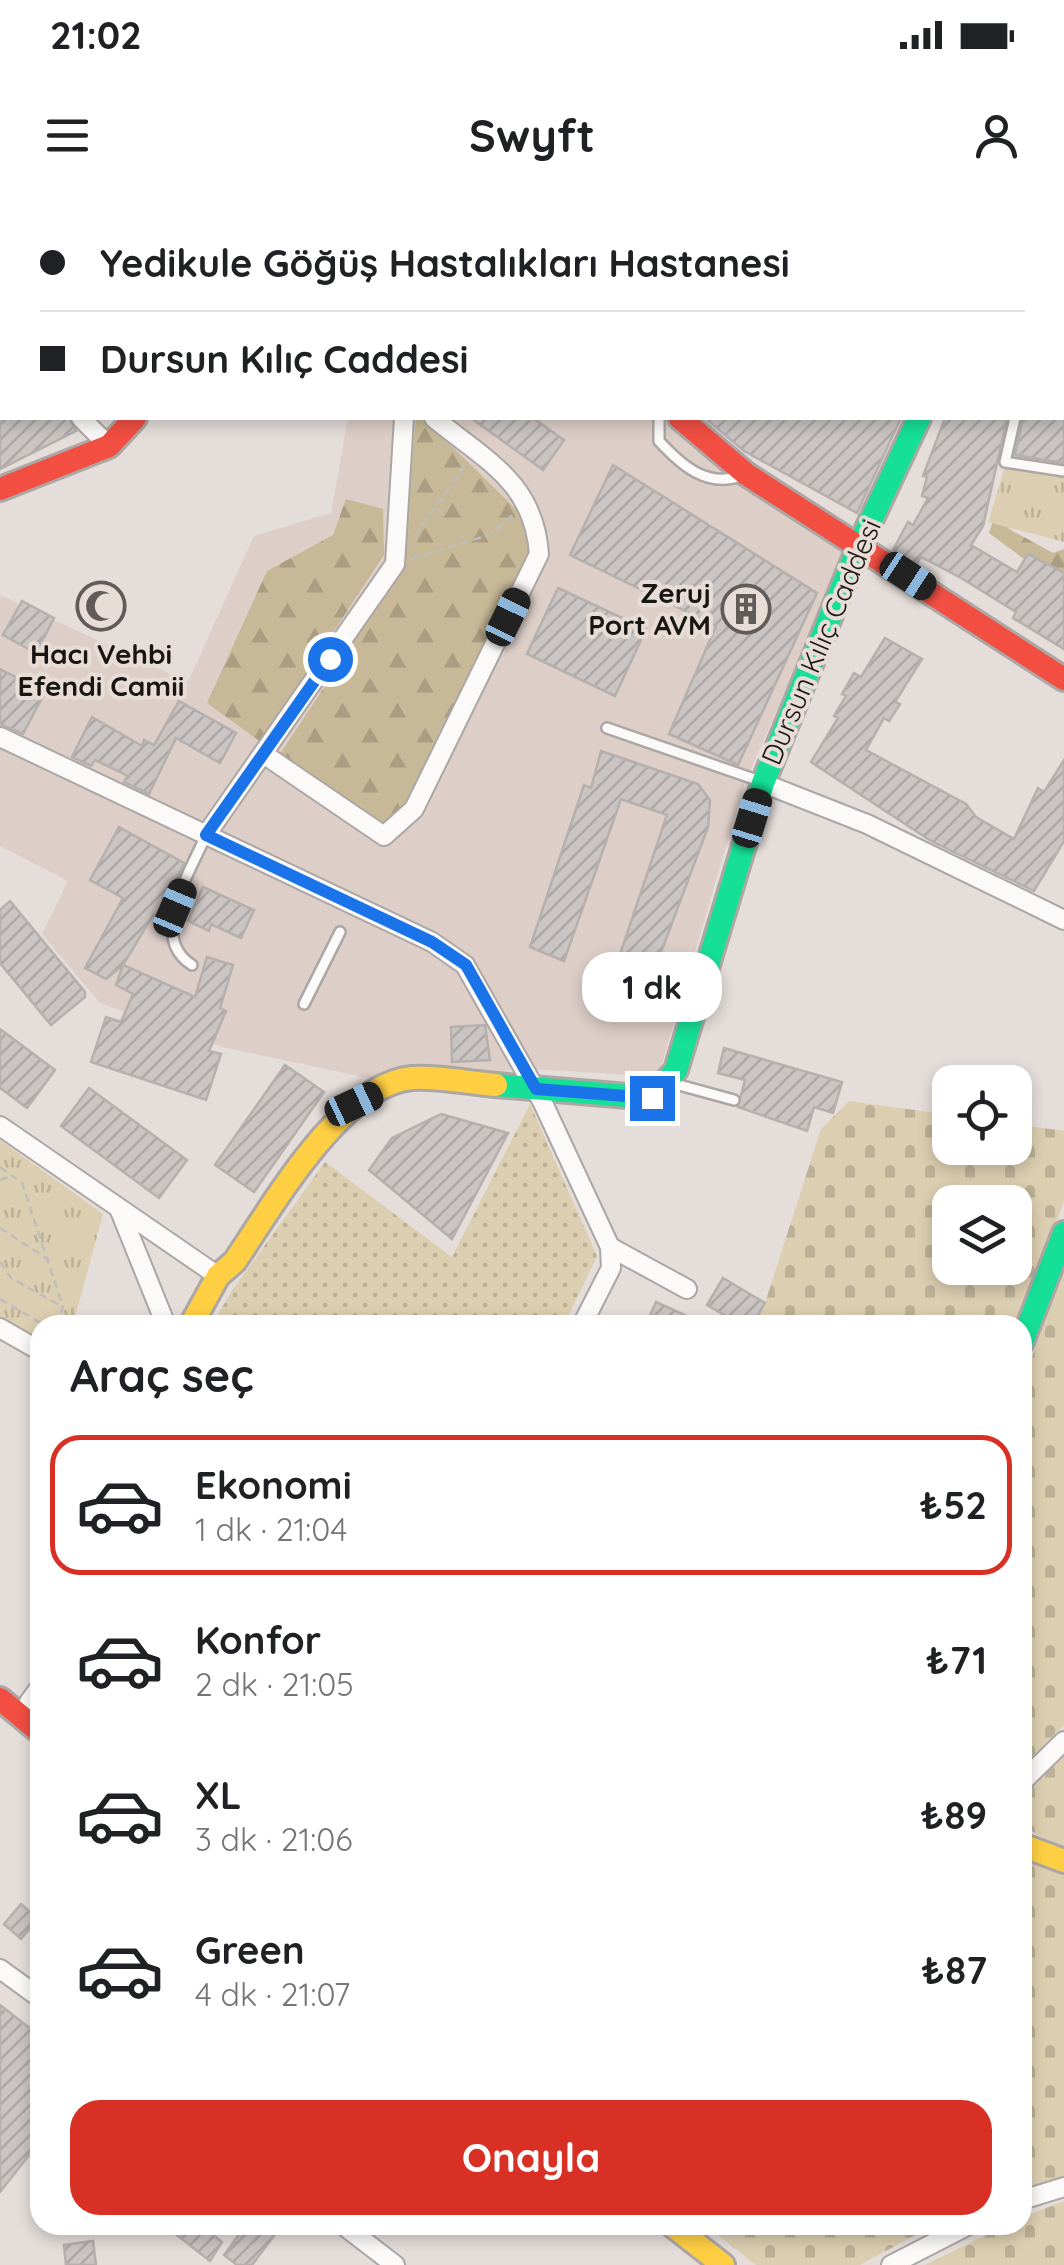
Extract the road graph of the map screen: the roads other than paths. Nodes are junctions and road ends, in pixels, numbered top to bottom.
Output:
1 (84, 420) edge
2 (134, 420) edge
3 (404, 420) edge
4 (436, 420) edge
5 (659, 420) edge
6 (686, 420) edge
7 (918, 420) edge
8 (1015, 420) edge
9 (109, 446) junction
10 (1064, 471) edge
11 (746, 474) junction
12 (6, 483) edge
13 (860, 546) junction
14 (1064, 679) edge
15 (607, 728) dead end
16 (0, 737) edge
17 (265, 755) junction
18 (763, 782) junction
19 (206, 835) junction
20 (1064, 920) edge
21 (340, 932) dead end
22 (192, 966) dead end
23 (304, 1004) dead end
24 (666, 1081) junction
25 (536, 1089) junction
26 (734, 1100) dead end
27 (0, 1126) edge
28 (120, 1211) junction
29 (1064, 1233) edge
30 (610, 1247) junction
31 (218, 1276) junction
32 (687, 1289) dead end
33 (162, 1315) edge
34 (197, 1315) edge
35 (587, 1315) edge
36 (1032, 1316) edge
37 (0, 1328) edge
38 (30, 1345) edge
39 (0, 1678) edge
40 (30, 1696) edge
41 (0, 1699) edge
42 (30, 1724) edge
43 (1064, 1740) edge
44 (1032, 1772) edge
45 (1032, 1849) edge
46 (1064, 1860) edge
47 (0, 1970) edge
48 (30, 1991) edge
49 (1064, 2188) edge
50 (1032, 2197) edge
51 (355, 2235) edge
52 (668, 2235) edge
53 (684, 2235) edge
54 (950, 2235) edge
55 (707, 2255) edge
56 (391, 2264) edge
57 (891, 2265) edge

1 - 9 street
2 - 9 street
3 - 17 street
4 - 17 street
5 - 11 lane
6 - 11 street
7 - 13 street, Dursun Kılıç Caddesi
8 - 10 lane
9 - 12 street
11 - 13 street
13 - 14 street
13 - 18 street, Dursun Kılıç Caddesi
15 - 18 lane
16 - 19 street
17 - 19 street
18 - 20 street
18 - 24 street, Dursun Kılıç Caddesi
19 - 22 lane
19 - 25 street
21 - 23 lane
24 - 25 street
24 - 26 lane
25 - 30 street
25 - 31 street
27 - 28 street
28 - 31 street
28 - 33 street
29 - 36 street
30 - 32 street
30 - 35 street
31 - 34 street
37 - 38 street
39 - 40 street
41 - 42 street
43 - 44 street
45 - 46 street
47 - 48 street
49 - 50 street
51 - 56 street
52 - 55 street
53 - 55 street
54 - 57 street

